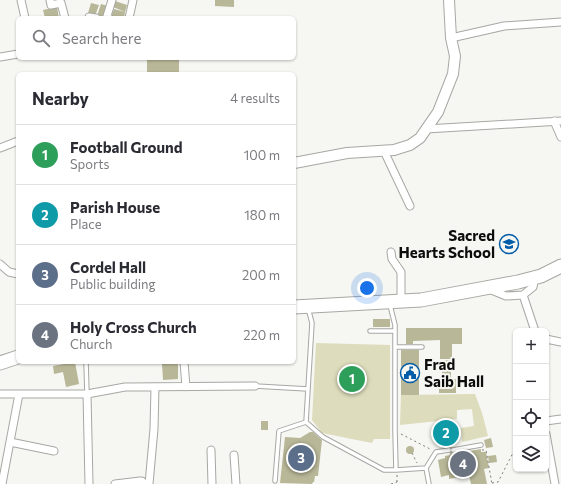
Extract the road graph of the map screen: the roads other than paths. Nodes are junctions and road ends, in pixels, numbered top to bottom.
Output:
1 (21, 0) edge
2 (50, 0) edge
3 (112, 0) edge
4 (133, 0) edge
5 (449, 0) edge
6 (25, 16) edge
7 (64, 16) edge
8 (107, 16) edge
9 (129, 16) edge
10 (561, 22) edge
11 (451, 38) junction
12 (16, 54) edge
13 (0, 56) edge
14 (557, 121) edge
15 (426, 129) junction
16 (561, 137) edge
17 (16, 142) edge
18 (0, 148) edge
19 (384, 151) junction
20 (296, 163) edge
21 (410, 206) dead end
22 (391, 252) dead end
23 (0, 264) edge
24 (561, 266) edge
25 (16, 274) edge
26 (535, 277) junction
27 (487, 288) junction
28 (523, 295) junction
29 (395, 301) junction
30 (308, 306) junction
31 (296, 307) edge
32 (534, 328) edge
33 (370, 331) dead end
34 (396, 331) junction
35 (549, 340) edge
36 (561, 342) edge
37 (396, 347) junction
38 (422, 347) dead end
39 (16, 358) edge
40 (0, 363) edge
41 (86, 364) edge
42 (184, 364) edge
43 (255, 386) joint
44 (155, 387) junction
45 (186, 387) junction
46 (308, 389) junction
47 (0, 394) edge
48 (19, 394) junction
49 (87, 394) junction
50 (561, 419) edge
51 (549, 421) edge
52 (306, 422) junction
53 (546, 436) edge
54 (10, 442) junction
55 (481, 445) road end
56 (211, 450) dead end
57 (54, 451) dead end
58 (234, 455) dead end
59 (426, 468) junction
60 (396, 470) junction
61 (275, 481) dead end
62 (2, 484) edge
63 (89, 484) edge
64 (115, 484) edge
65 (144, 484) edge
66 (149, 484) edge
67 (212, 484) edge
68 (236, 484) edge
69 (429, 484) edge
70 (555, 484) edge

1 - 6 street
2 - 7 street
3 - 8 street
4 - 9 street
5 - 11 street
10 - 11 street
11 - 15 street
12 - 13 street
14 - 15 street
14 - 16 street
15 - 19 street
17 - 18 street
19 - 20 street
19 - 21 street
22 - 29 street
23 - 25 street
24 - 26 highway
26 - 27 highway
26 - 28 street
27 - 28 street
27 - 29 highway
28 - 32 street
29 - 30 highway
29 - 34 lane
30 - 31 highway
30 - 46 lane
33 - 34 lane
34 - 37 lane
35 - 36 street
37 - 38 lane
37 - 60 lane
39 - 40 highway
41 - 49 lane
42 - 45 street
43 - 45 street
43 - 46 lane
44 - 45 street
44 - 49 street
44 - 66 street
46 - 52 lane
47 - 48 street
48 - 49 street
48 - 54 street
49 - 63 street
50 - 51 street
52 - 60 lane
52 - 61 lane
53 - 70 street
54 - 57 street
54 - 62 street
55 - 59 lane
56 - 67 street
58 - 68 street
59 - 60 lane
59 - 69 lane
64 - 65 street

